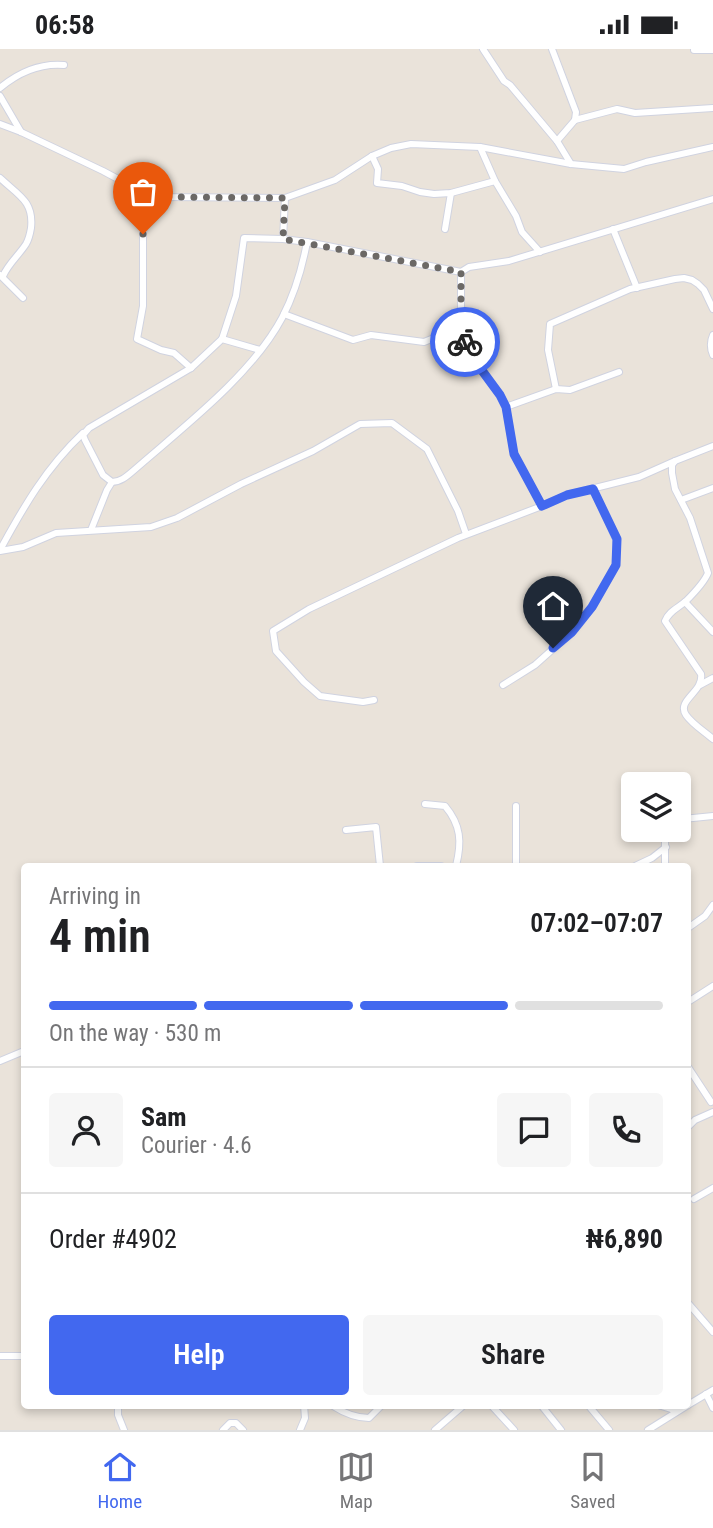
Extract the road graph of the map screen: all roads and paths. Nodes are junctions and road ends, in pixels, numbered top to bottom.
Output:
1 (483, 49) edge
2 (552, 49) edge
3 (694, 50) edge
4 (713, 50) edge
5 (64, 65) dead end
6 (0, 88) edge
7 (0, 96) edge
8 (713, 108) edge
9 (575, 120) junction
10 (0, 124) edge
11 (21, 132) junction
12 (557, 141) junction
13 (480, 147) junction
14 (713, 147) edge
15 (372, 156) junction
16 (571, 164) junction
17 (0, 178) edge
18 (495, 181) junction
19 (451, 193) junction
20 (146, 194) junction
21 (285, 198) junction
22 (713, 199) edge
23 (445, 229) dead end
24 (612, 229) junction
25 (283, 239) junction
26 (307, 242) junction
27 (540, 252) junction
28 (461, 272) junction
29 (1, 275) edge
30 (637, 288) junction
31 (23, 297) dead end
32 (713, 309) edge
33 (284, 314) junction
34 (461, 327) junction
35 (713, 335) edge
36 (222, 339) junction
37 (260, 350) junction
38 (713, 355) edge
39 (191, 368) junction
40 (619, 372) dead end
41 (556, 389) junction
42 (506, 407) junction
43 (85, 432) junction
44 (713, 446) edge
45 (675, 461) junction
46 (112, 482) junction
47 (713, 488) edge
48 (593, 489) junction
49 (681, 500) junction
50 (542, 506) junction
51 (91, 530) junction
52 (466, 534) junction
53 (0, 551) edge
54 (685, 602) junction
55 (713, 632) edge
56 (713, 678) edge
57 (503, 685) dead end
58 (700, 685) junction
59 (374, 700) dead end
60 (713, 739) edge
61 (425, 804) dead end
62 (516, 806) dead end
63 (713, 816) edge
64 (691, 818) edge
65 (346, 830) dead end
66 (665, 842) edge
67 (666, 847) junction
68 (380, 863) edge
69 (456, 863) edge
70 (516, 863) edge
71 (641, 863) edge
72 (665, 863) edge
73 (713, 905) edge
74 (691, 926) edge
75 (713, 986) edge
76 (691, 1000) edge
77 (21, 1052) edge
78 (0, 1061) edge
79 (691, 1072) edge
80 (711, 1103) dead end
81 (713, 1112) edge
82 (691, 1124) edge
83 (713, 1188) edge
84 (694, 1199) dead end
85 (691, 1306) edge
86 (713, 1332) edge
87 (0, 1356) edge
88 (21, 1356) edge
89 (710, 1392) edge
90 (691, 1403) edge
91 (713, 1408) edge
92 (118, 1409) edge
93 (304, 1409) edge
94 (337, 1409) edge
95 (378, 1409) edge
96 (459, 1409) edge
97 (495, 1409) edge
98 (544, 1409) edge
99 (591, 1409) edge
100 (671, 1409) edge
101 (682, 1409) edge
102 (677, 1412) junction
103 (124, 1430) edge
104 (223, 1430) edge
105 (243, 1430) edge
106 (300, 1430) edge
107 (435, 1430) edge
108 (514, 1430) edge
109 (561, 1430) edge
110 (609, 1430) edge
111 (648, 1430) edge

1 - 12 street
2 - 9 street
3 - 4 street
5 - 6 street
7 - 11 street
8 - 9 street
9 - 12 street
10 - 11 street
11 - 20 street
12 - 16 street
13 - 15 street
13 - 16 street
13 - 18 street
14 - 16 street
15 - 19 street
15 - 21 street
17 - 29 street
18 - 19 street
18 - 27 street
19 - 23 street
20 - 21 street
20 - 39 street
21 - 25 street
22 - 24 street
24 - 27 street
24 - 30 street
25 - 26 street
25 - 36 street
26 - 28 street
26 - 33 street
27 - 28 street
28 - 34 street
29 - 31 street
30 - 32 street
30 - 41 street
33 - 34 street
33 - 37 street
34 - 42 street
35 - 38 street
36 - 37 street
36 - 39 street
37 - 46 street
39 - 43 street
40 - 41 street
41 - 42 street
42 - 50 street
43 - 46 street
43 - 53 street
44 - 45 street
45 - 48 street
45 - 49 street
46 - 51 street
47 - 49 street
48 - 50 street
48 - 57 street
49 - 54 street
50 - 52 street
51 - 52 street
51 - 53 street
52 - 59 street
54 - 55 street
54 - 58 street
56 - 58 street
58 - 60 street
61 - 69 street
62 - 70 street
63 - 64 street
65 - 68 street
66 - 67 street
67 - 71 street
67 - 72 street
73 - 74 street
75 - 76 street
77 - 78 street
79 - 80 street
81 - 82 street
83 - 84 street
85 - 86 street
87 - 88 street
89 - 90 street
89 - 91 street
92 - 103 street
93 - 106 street
94 - 95 street
96 - 107 street
97 - 108 street
98 - 109 street
99 - 110 street
100 - 102 street
101 - 102 street
102 - 111 street
104 - 105 street

